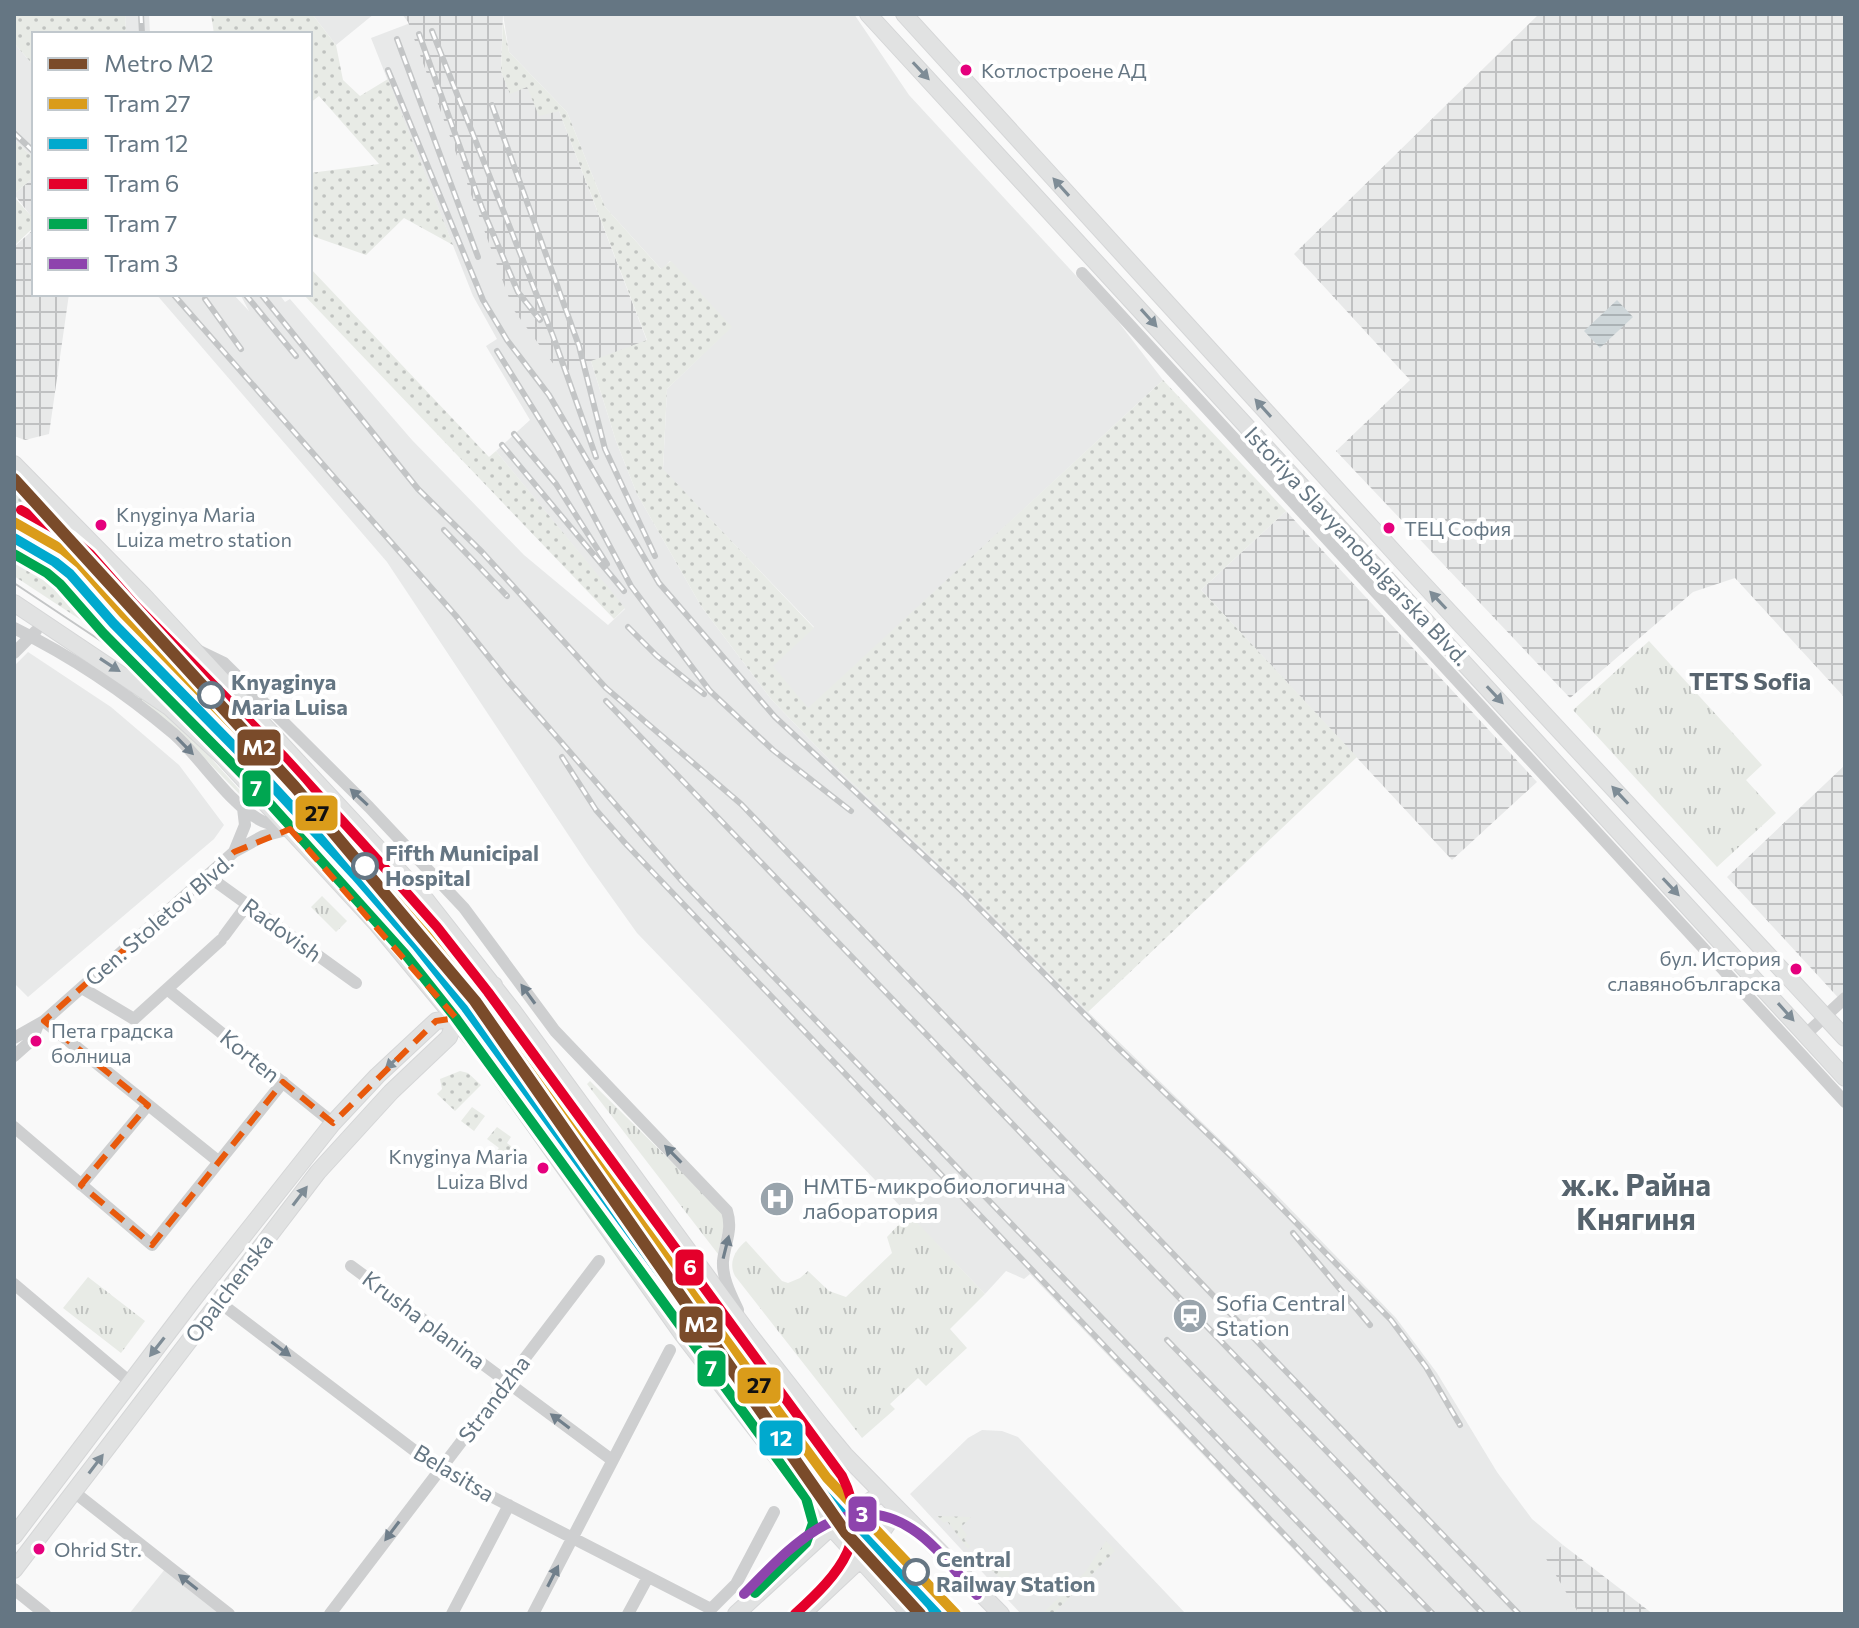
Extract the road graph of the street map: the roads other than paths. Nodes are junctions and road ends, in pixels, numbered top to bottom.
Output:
1 (868, 14) edge
2 (904, 14) edge
3 (1082, 273) dead end
4 (16, 468) edge
5 (14, 603) edge
6 (45, 622) junction
7 (14, 628) edge
8 (31, 636) junction
9 (191, 647) junction
10 (14, 653) edge
11 (79, 665) junction
12 (243, 808) junction
13 (290, 829) junction
14 (234, 852) junction
15 (208, 876) junction
16 (247, 905) junction
17 (356, 983) dead end
18 (494, 985) junction
19 (82, 988) junction
20 (167, 989) junction
21 (1838, 1008) edge
22 (456, 1018) junction
23 (41, 1024) junction
24 (1805, 1035) junction
25 (14, 1038) edge
26 (1845, 1038) edge
27 (14, 1056) edge
28 (1845, 1078) edge
29 (283, 1082) junction
30 (1845, 1102) edge
31 (148, 1105) junction
32 (333, 1123) junction
33 (14, 1127) edge
34 (218, 1161) junction
35 (81, 1185) junction
36 (599, 1261) dead end
37 (351, 1266) dead end
38 (14, 1284) edge
39 (219, 1302) junction
40 (749, 1334) junction
41 (670, 1350) dead end
42 (130, 1382) junction
43 (507, 1382) junction
44 (612, 1460) junction
45 (440, 1470) junction
46 (74, 1492) junction
47 (882, 1493) junction
48 (509, 1505) junction
49 (898, 1509) junction
50 (774, 1512) dead end
51 (831, 1527) junction
52 (14, 1536) edge
53 (573, 1538) junction
54 (860, 1560) junction
55 (14, 1570) edge
56 (648, 1577) junction
57 (14, 1589) edge
58 (45, 1614) edge
59 (229, 1614) edge
60 (330, 1614) edge
61 (452, 1614) edge
62 (533, 1614) edge
63 (628, 1614) edge
64 (736, 1614) edge
65 (802, 1614) edge
66 (910, 1614) edge
67 (1001, 1614) edge

1 -> 24 main road, Istoriya Slavyanobalgarska Blvd.
21 -> 2 main road, Istoriya Slavyanobalgarska Blvd.
3 - 30 street, Istoriya Slavyanobalgarska Blvd.
4 - 9 main road
5 - 6 main road
6 - 8 street
6 - 11 street
6 -> 13 main road
7 - 8 street
8 - 10 street
8 - 11 street
9 - 18 main road
40 -> 9 street
11 -> 12 street
12 - 13 street
12 - 14 street
13 - 14 street, Gen. Stoletov Blvd.
13 - 22 main road
14 - 15 street, Gen. Stoletov Blvd.
15 - 16 street, Radovish
15 - 19 street, Gen. Stoletov Blvd.
16 - 17 street, Radovish
16 - 20 street
18 - 22 main road, Opalchenska
18 - 40 main road
19 - 20 street
19 - 23 street, Gen. Stoletov Blvd.
20 - 29 street, Korten
21 - 24 street
21 - 26 main road, Istoriya Slavyanobalgarska Blvd.
22 -> 32 main road, Opalchenska
39 -> 22 main road, Opalchenska
22 - 51 main road
23 - 25 street, Gen. Stoletov Blvd.
23 - 27 street, Gen. Stoletov Blvd.
23 - 31 street
24 - 28 main road, Istoriya Slavyanobalgarska Blvd.
29 - 32 street, Korten
29 - 34 street
31 - 34 street
31 - 35 street
32 -> 42 main road, Opalchenska
33 - 35 street
34 - 35 street
36 - 43 street, Strandzha
37 - 43 street, Krusha planina
38 - 42 street
39 -> 45 street, Belasitsa
46 -> 39 main road, Opalchenska
40 - 47 main road
41 - 44 street
42 - 52 main road, Opalchenska
44 -> 43 street, Krusha planina
43 - 45 street, Strandzha
44 - 53 street
45 - 48 street, Belasitsa
45 -> 60 street, Strandzha
46 - 55 main road, Opalchenska
59 -> 46 street
47 - 49 main road
47 - 51 main road
48 - 53 street, Belasitsa
48 - 61 street
49 - 54 main road
49 - 67 main road
50 - 56 street, Belasitsa
51 - 54 main road
51 - 64 main road
53 - 56 street, Belasitsa
62 -> 53 street
54 - 65 main road
54 - 66 main road
56 - 63 street
57 - 58 street

